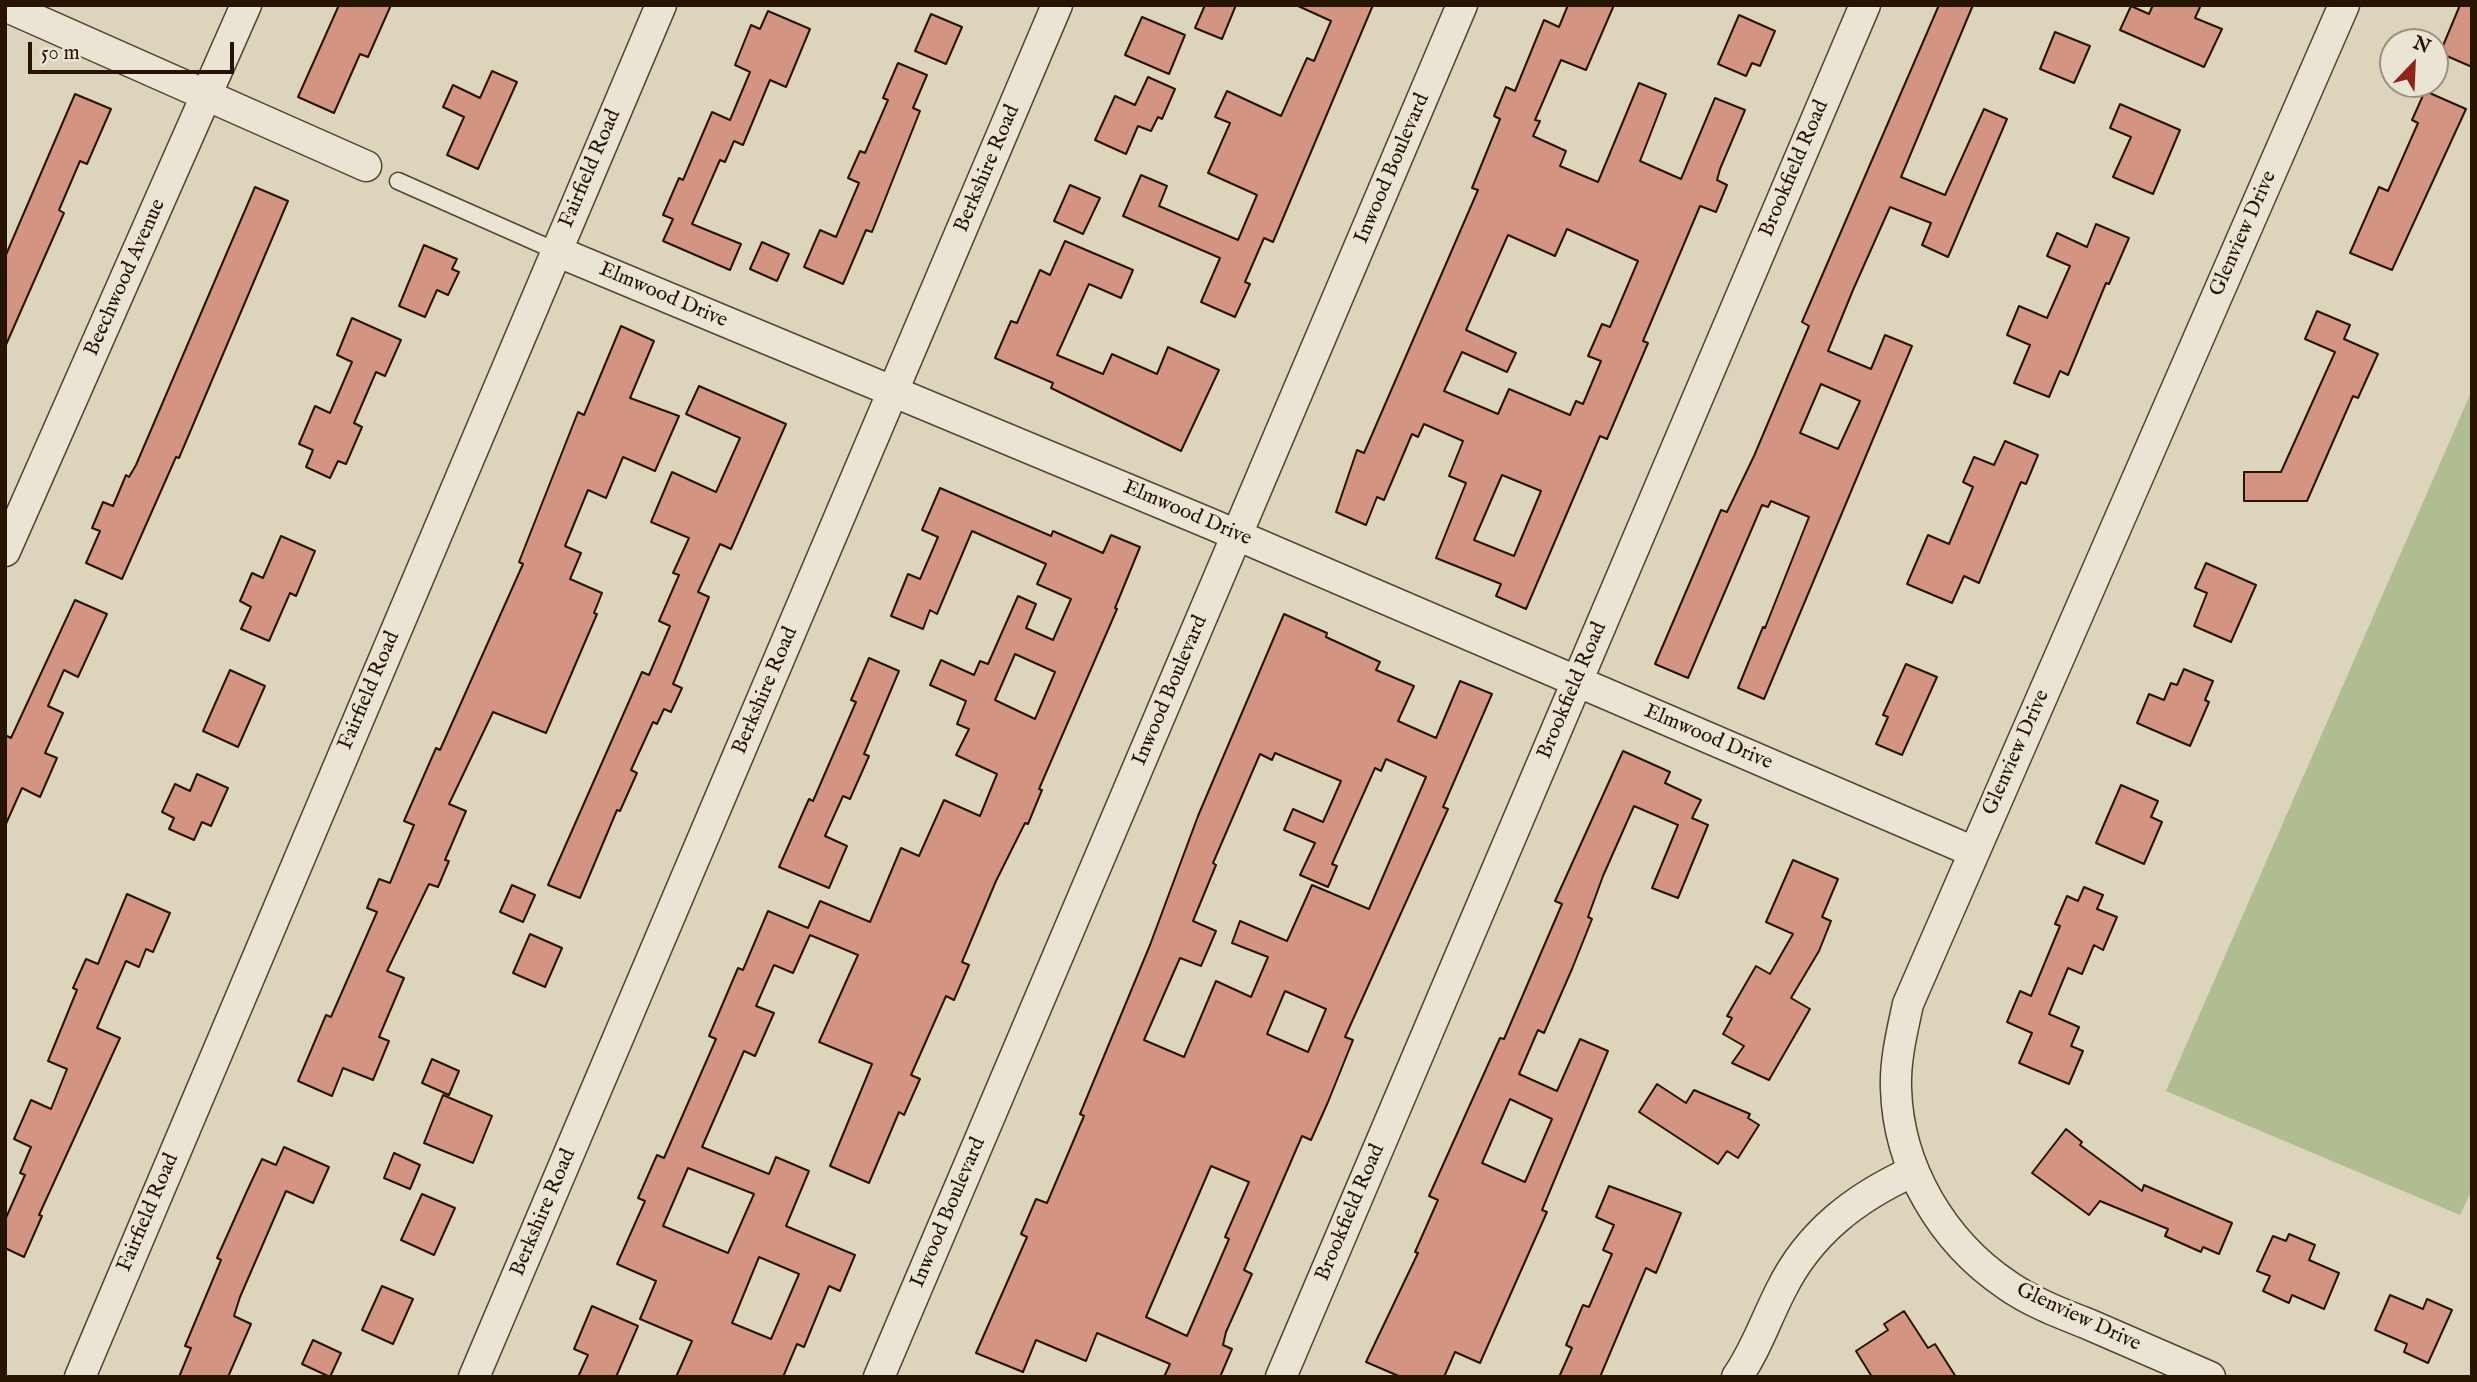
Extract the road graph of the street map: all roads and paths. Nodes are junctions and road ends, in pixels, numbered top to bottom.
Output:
1 (246, 5) edge
2 (660, 5) edge
3 (1057, 5) edge
4 (1462, 5) edge
5 (1865, 5) edge
6 (2344, 5) edge
7 (5, 6) edge
8 (207, 95) junction
9 (366, 166) dead end
10 (398, 181) dead end
11 (556, 251) junction
12 (893, 391) junction
13 (1238, 536) junction
14 (5, 551) edge
15 (1577, 681) junction
16 (1974, 852) junction
17 (1914, 1171) junction
18 (80, 1377) edge
19 (474, 1377) edge
20 (879, 1377) edge
21 (1281, 1377) edge
22 (1737, 1377) edge
23 (2210, 1377) edge

1 - 8 street, Beechwood Avenue
2 - 11 street, Fairfield Road
3 - 12 street, Berkshire Road
4 - 13 street, Inwood Boulevard
5 - 15 street, Brookfield Road
6 - 16 street, Glenview Drive
7 - 8 street
8 - 9 street
8 - 14 street, Beechwood Avenue
10 - 11 lane, Elmwood Drive
11 - 12 street, Elmwood Drive
11 - 18 street, Fairfield Road
12 - 13 street, Elmwood Drive
12 - 19 street, Berkshire Road
13 - 15 street, Elmwood Drive
13 - 20 street, Inwood Boulevard
15 - 16 street, Elmwood Drive
15 - 21 street, Brookfield Road
16 - 17 street, Glenview Drive
17 - 22 street
17 - 23 street, Glenview Drive

